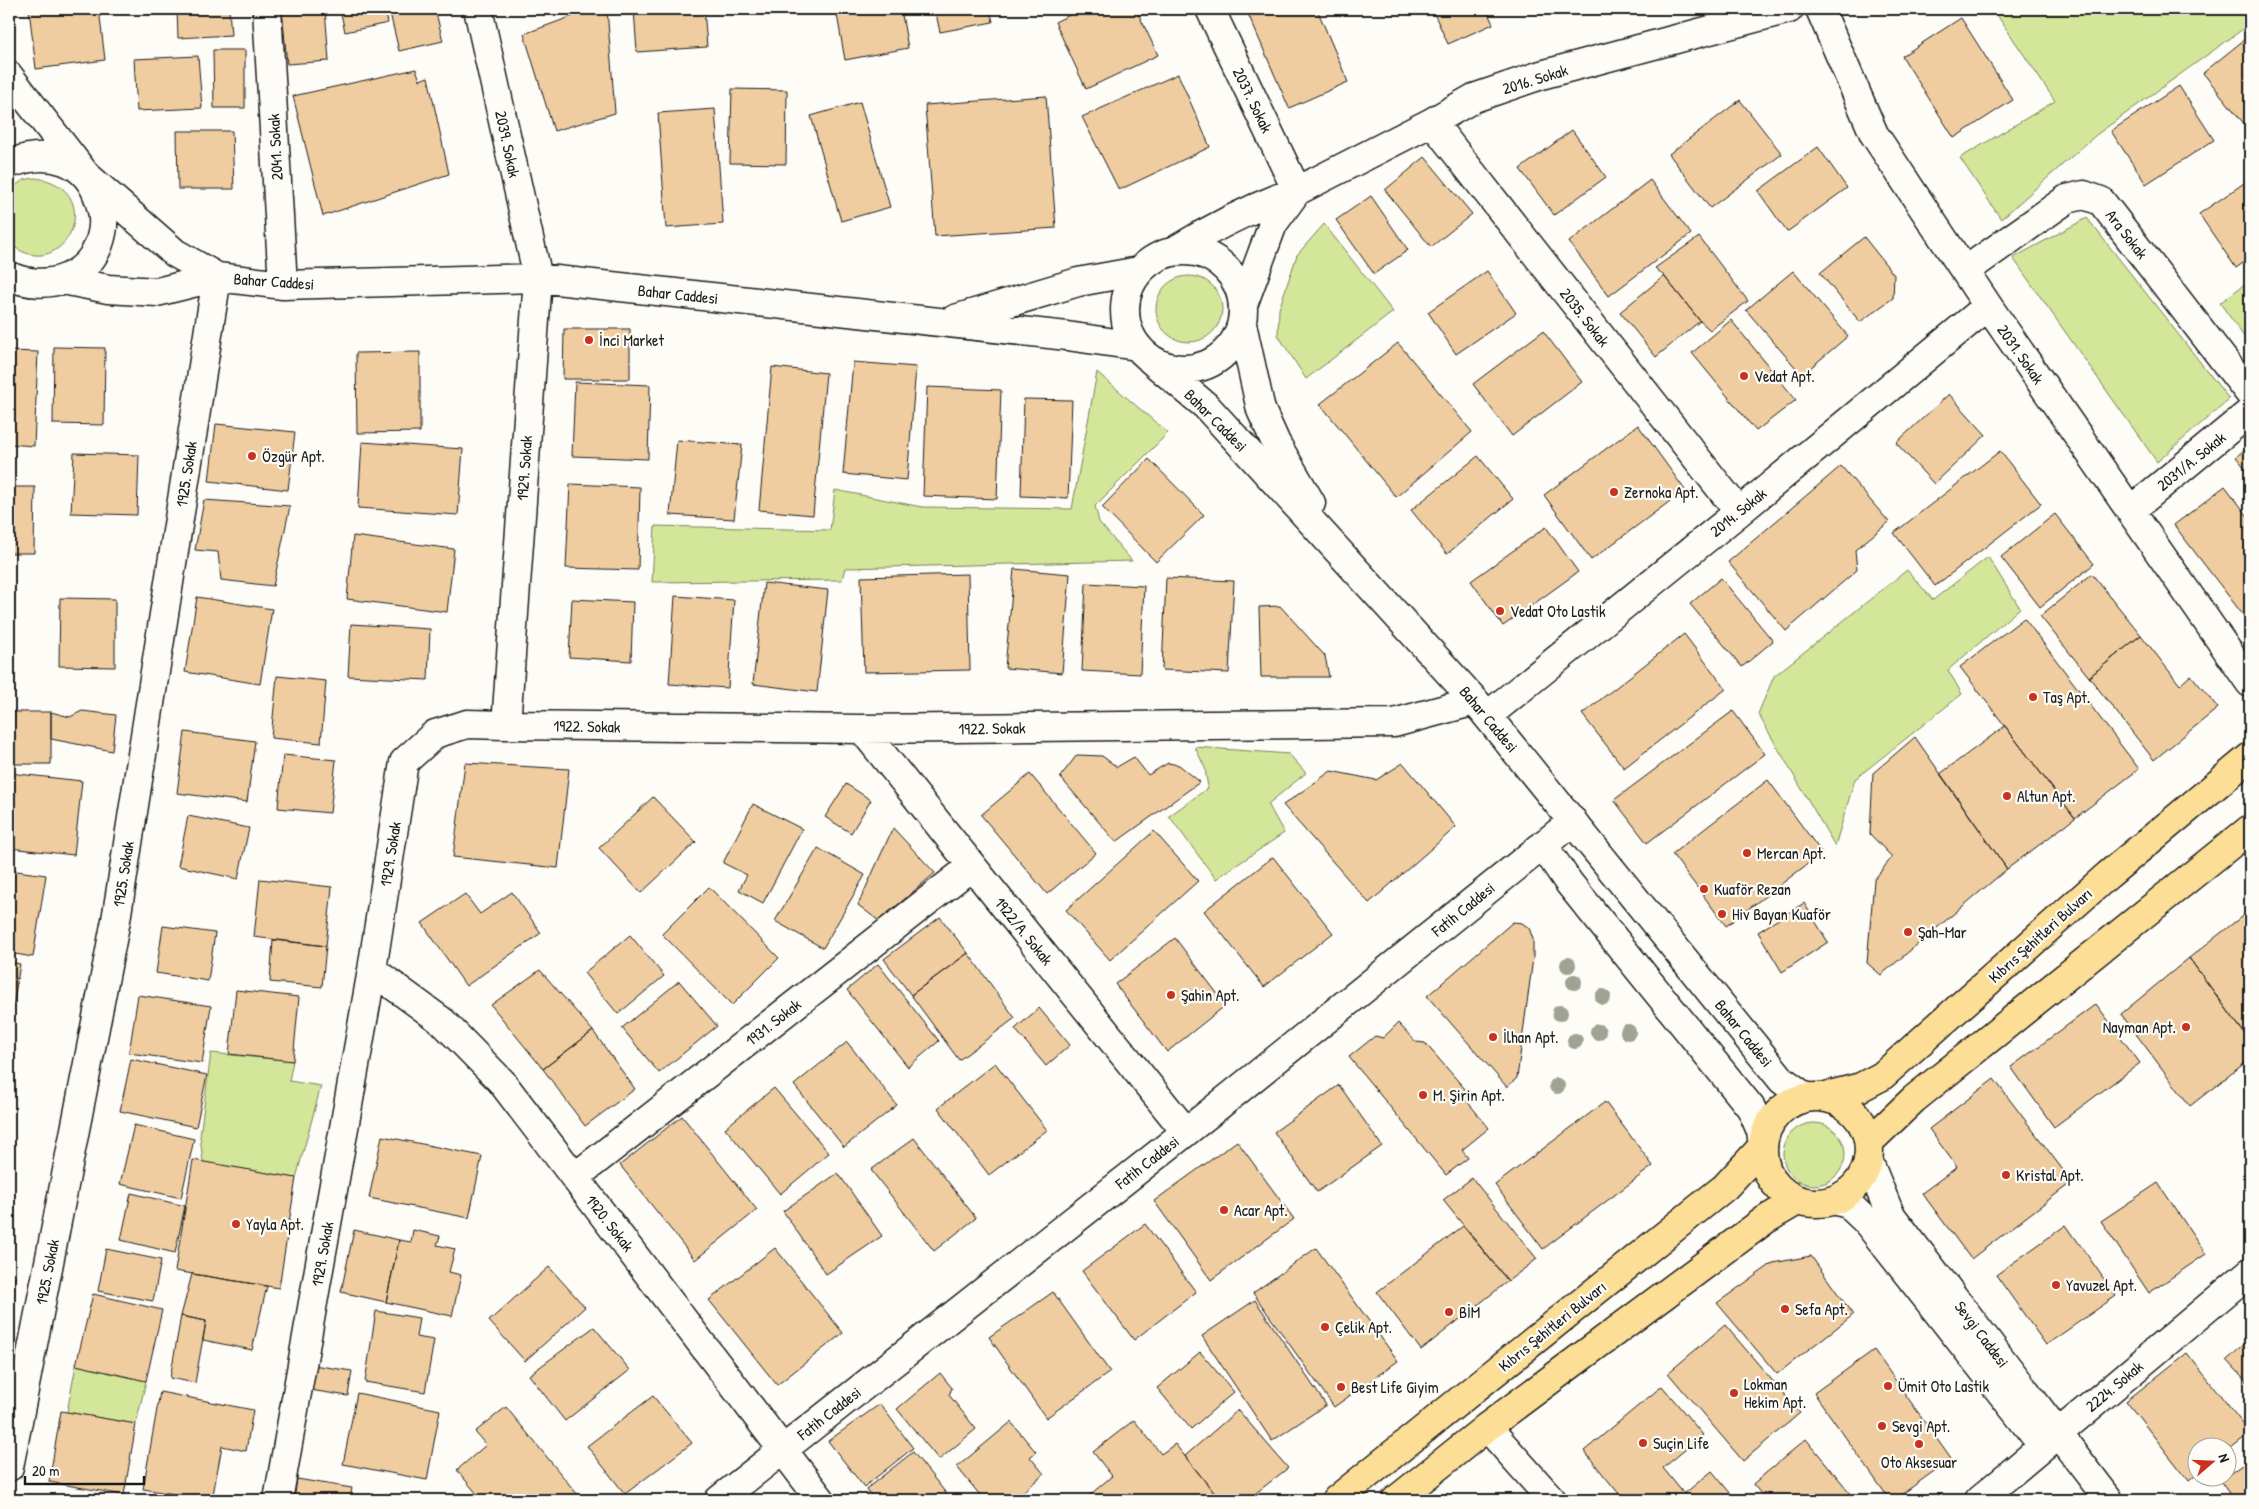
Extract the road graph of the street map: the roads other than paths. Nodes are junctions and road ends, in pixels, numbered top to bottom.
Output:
1 (267, 9) edge
2 (478, 9) edge
3 (1210, 9) edge
4 (1789, 9) edge
5 (1820, 9) edge
6 (9, 76) edge
7 (1432, 122) junction
8 (9, 164) edge
9 (86, 174) junction
10 (1297, 191) junction
11 (1174, 251) junction
12 (1139, 271) junction
13 (1965, 271) junction
14 (217, 277) junction
15 (538, 278) junction
16 (63, 280) junction
17 (13, 282) edge
18 (283, 285) junction
19 (1988, 306) junction
20 (1242, 315) junction
21 (944, 323) junction
22 (1144, 353) junction
23 (2250, 394) edge
24 (2250, 412) edge
25 (2131, 510) junction
26 (1739, 512) junction
27 (1337, 548) junction
28 (2250, 683) edge
29 (1481, 708) junction
30 (506, 724) junction
31 (862, 729) junction
32 (2250, 757) edge
33 (1573, 821) junction
34 (2250, 829) edge
35 (1543, 845) junction
36 (972, 866) junction
37 (372, 970) junction
38 (1813, 1097) junction
39 (1186, 1132) junction
40 (1763, 1146) junction
41 (1868, 1151) junction
42 (575, 1177) junction
43 (1798, 1200) junction
44 (1834, 1200) junction
45 (2250, 1272) edge
46 (1487, 1427) junction
47 (2050, 1440) junction
48 (783, 1449) junction
49 (9, 1467) edge
50 (278, 1500) edge
51 (719, 1500) edge
52 (821, 1500) edge
53 (1336, 1500) edge
54 (1396, 1500) edge
55 (1552, 1500) edge
56 (1979, 1500) edge
57 (2110, 1500) edge

1 - 18 street, 2041. Sokak
2 - 15 street, 2039. Sokak
3 - 10 street, 2037. Sokak
4 - 7 street, 2016. Sokak
5 - 13 street, 2031. Sokak
6 - 9 street, Bahar Caddesi
7 - 10 street, 2016. Sokak
7 - 26 street, 2035. Sokak
8 - 9 street
9 - 14 street, Bahar Caddesi
9 - 16 street
10 - 11 street, 2016. Sokak
10 - 20 street
11 - 12 street
11 - 20 street
12 - 21 street
12 - 22 street
13 - 19 street, 2031. Sokak
13 - 23 street, Ara Sokak
14 - 16 street, Bahar Caddesi
14 - 18 street, Bahar Caddesi
14 - 49 street, 1925. Sokak
15 - 18 street, Bahar Caddesi
15 - 21 street, Bahar Caddesi
15 - 30 street, 1929. Sokak
16 - 17 street
19 - 25 street, 2031. Sokak
19 - 26 street, 2014. Sokak
20 - 22 street
20 - 27 street
21 - 22 street, Bahar Caddesi
22 - 27 street, Bahar Caddesi
24 - 25 street, 2031/A. Sokak
25 - 28 street, 2031. Sokak
26 - 29 street, 2014. Sokak
27 - 29 street, Bahar Caddesi
29 - 31 street, 1922. Sokak
29 - 33 street, Bahar Caddesi
30 - 31 street, 1922. Sokak
30 - 37 street, 1929. Sokak
31 - 36 street, 1922/A. Sokak
32 - 38 main road, Kıbrıs Şehitleri Bulvarı
33 - 35 street, Fatih Caddesi
33 - 38 street, Bahar Caddesi
34 - 41 main road
35 - 39 street, Fatih Caddesi
35 - 40 street
36 - 39 street, 1922/A. Sokak
36 - 42 street, 1931. Sokak
37 - 42 street, 1920. Sokak
37 - 50 street, 1929. Sokak
38 - 40 main road
38 - 41 main road
39 - 48 street, Fatih Caddesi
40 - 43 main road
40 - 53 main road, Kıbrıs Şehitleri Bulvarı
41 - 44 main road
41 - 47 street, Sevgi Caddesi
42 - 48 street, 1920. Sokak
43 - 44 main road
43 - 46 main road
44 - 47 street
45 - 47 street, 2224. Sokak
46 - 54 main road
46 - 55 street
47 - 56 street, 2224. Sokak
47 - 57 street, Sevgi Caddesi
48 - 51 street, Fatih Caddesi
48 - 52 street, 1920. Sokak

